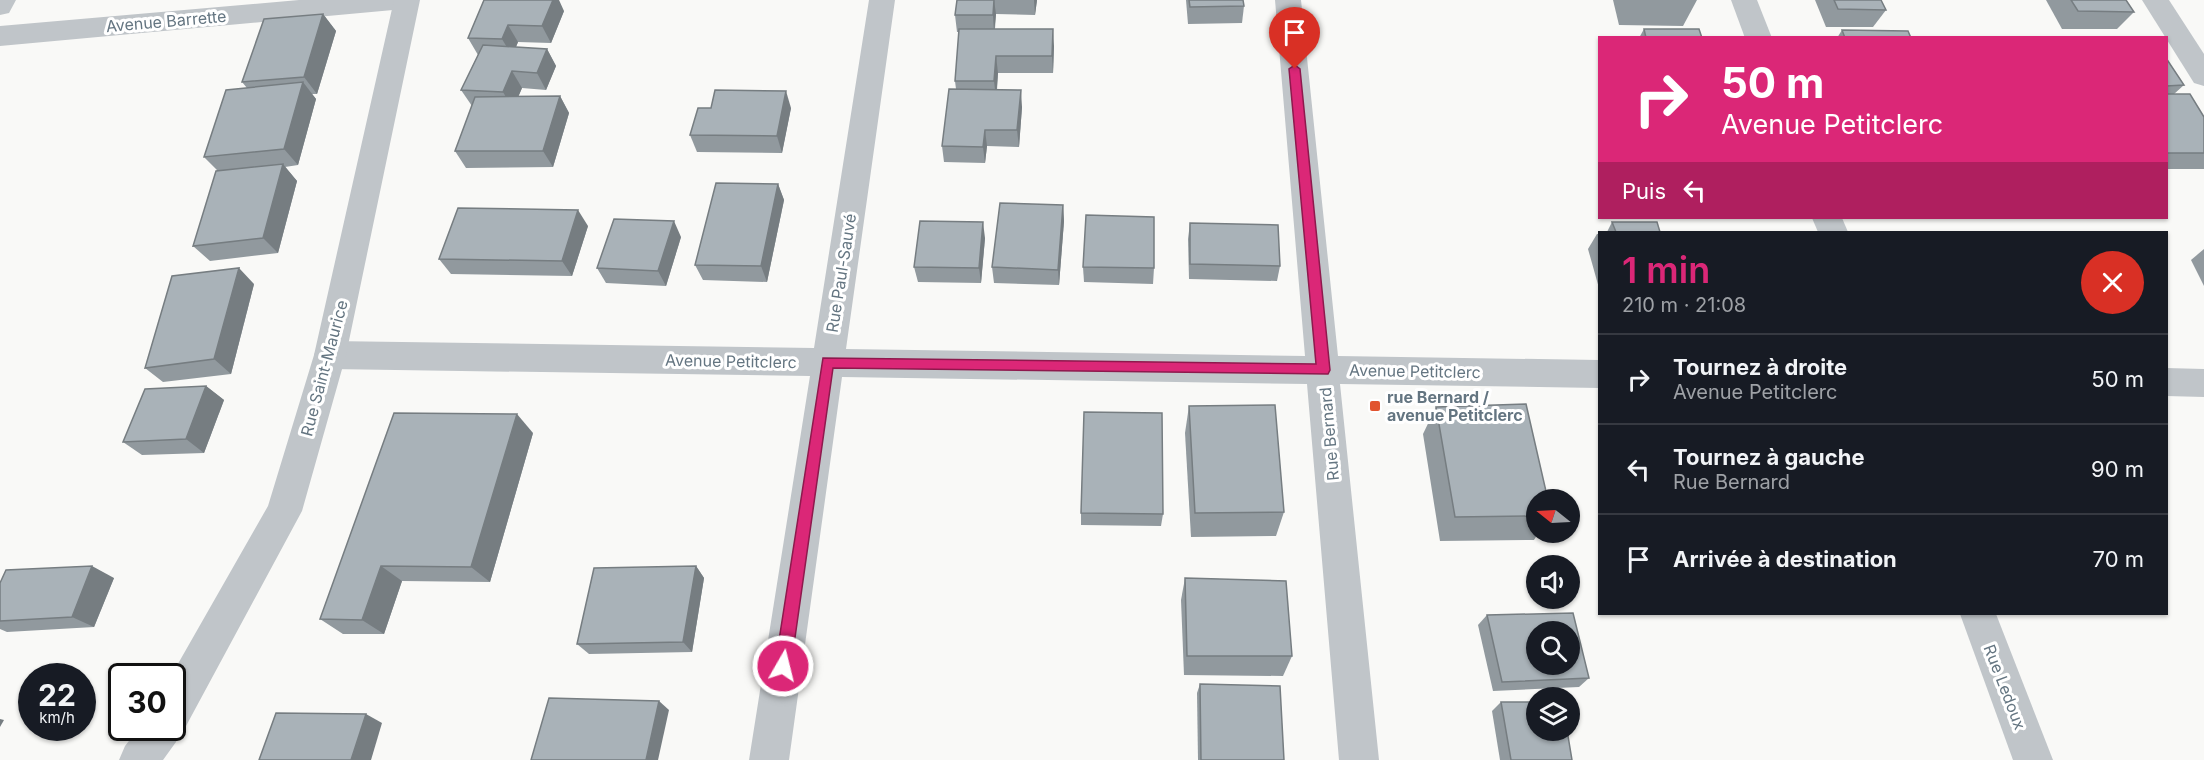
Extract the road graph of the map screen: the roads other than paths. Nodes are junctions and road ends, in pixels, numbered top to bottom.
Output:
1 (3, 0) edge
2 (405, 0) edge
3 (882, 0) edge
4 (1288, 0) edge
5 (1744, 0) edge
6 (2156, 0) edge
7 (0, 6) edge
8 (0, 36) edge
9 (1758, 36) edge
10 (2204, 76) edge
11 (330, 355) junction
12 (828, 363) junction
13 (1323, 370) junction
14 (1598, 374) edge
15 (2168, 382) edge
16 (2204, 382) edge
17 (1978, 615) edge
18 (186, 687) edge
19 (153, 741) edge
20 (139, 760) edge
21 (769, 760) edge
22 (1359, 760) edge
23 (2033, 760) edge

1 - 7 street
2 - 8 street, Avenue Barrette
2 - 11 street, Rue Saint-Maurice
3 - 12 street, Rue Paul-Sauvé
4 - 13 street, Rue Bernard
5 - 9 street
6 - 10 street
11 - 12 street, Avenue Petitclerc
11 - 18 street, Rue Saint-Maurice
12 - 13 street, Avenue Petitclerc
12 - 21 street, Rue Paul-Sauvé
13 - 14 street, Avenue Petitclerc
13 - 22 street, Rue Bernard
15 - 16 street
17 - 23 street, Rue Ledoux
19 - 20 street

